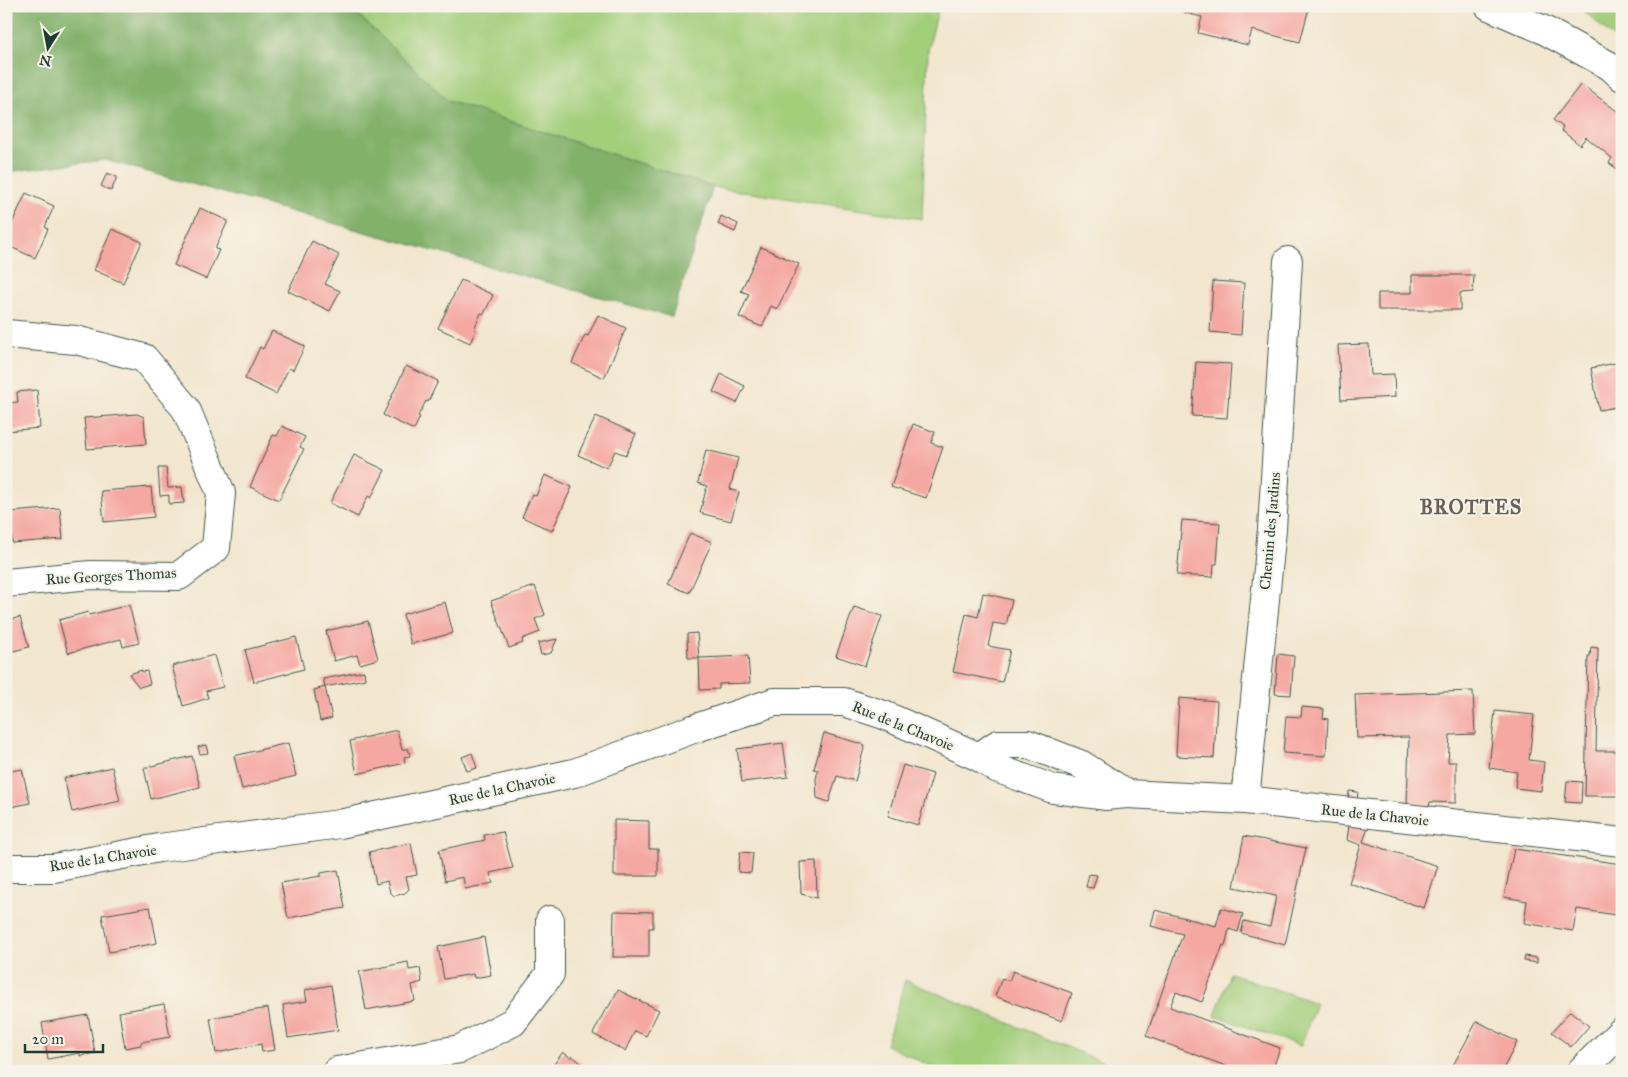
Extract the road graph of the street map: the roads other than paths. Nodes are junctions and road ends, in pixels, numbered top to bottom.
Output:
1 (1489, 6) edge
2 (1622, 76) edge
3 (1288, 261) dead end
4 (6, 334) edge
5 (6, 583) edge
6 (1245, 800) junction
7 (1622, 842) edge
8 (6, 868) edge
9 (550, 920) dead end
10 (1622, 1031) edge
11 (337, 1071) edge
12 (1581, 1071) edge

1 - 2 street
3 - 6 street, Chemin des Jardins
4 - 5 street, Rue Georges Thomas
6 - 7 street, Rue de la Chavoie
6 - 8 street, Rue de la Chavoie
9 - 11 street
10 - 12 street

